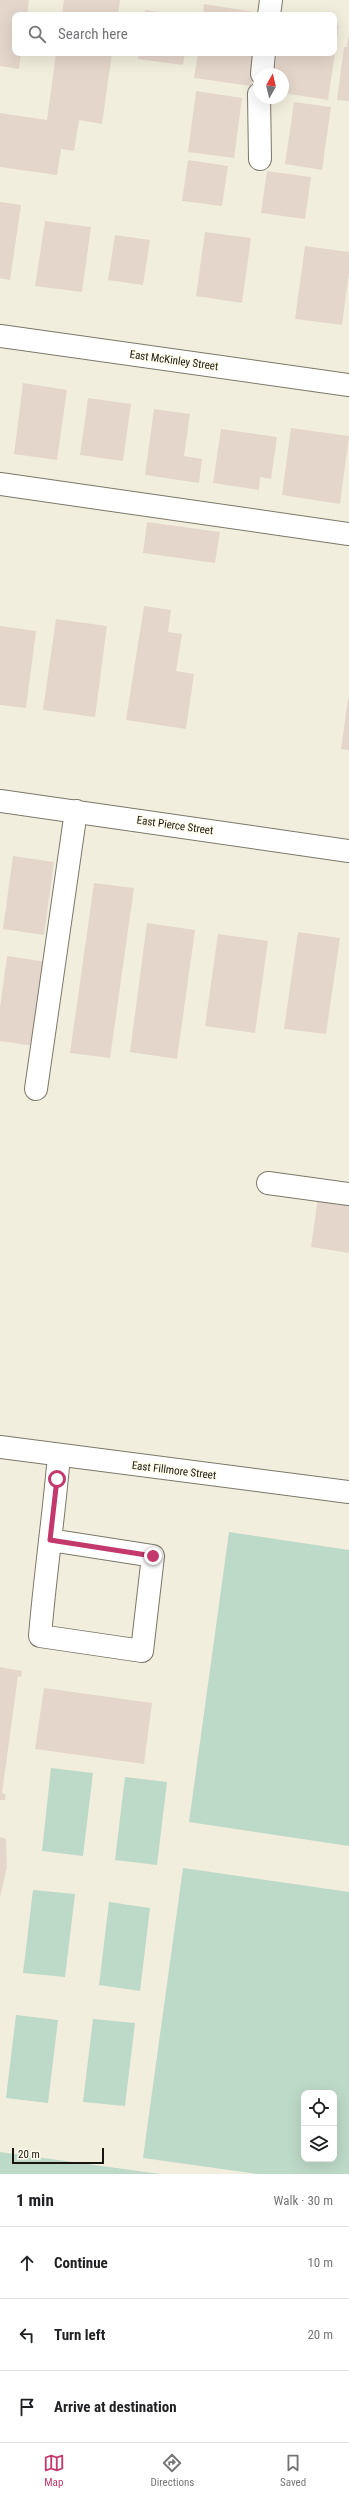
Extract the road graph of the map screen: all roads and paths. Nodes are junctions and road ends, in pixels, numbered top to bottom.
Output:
1 (271, 0) edge
2 (269, 12) edge
3 (264, 56) edge
4 (263, 68) edge
5 (259, 104) edge
6 (260, 159) dead end
7 (0, 336) edge
8 (349, 385) edge
9 (0, 484) edge
10 (349, 534) edge
11 (0, 801) edge
12 (76, 811) junction
13 (349, 850) edge
14 (36, 1089) dead end
15 (268, 1183) dead end
16 (349, 1194) edge
17 (0, 1447) edge
18 (59, 1455) junction
19 (349, 1492) edge
20 (50, 1540) junction

1 - 2 street
3 - 4 street
5 - 6 street
7 - 8 street, East McKinley Street
9 - 10 street
11 - 12 street, East Pierce Street
12 - 13 street, East Pierce Street
12 - 14 street
15 - 16 street
17 - 18 street, East Fillmore Street
18 - 19 street, East Fillmore Street
18 - 20 street
20 - 20 street

